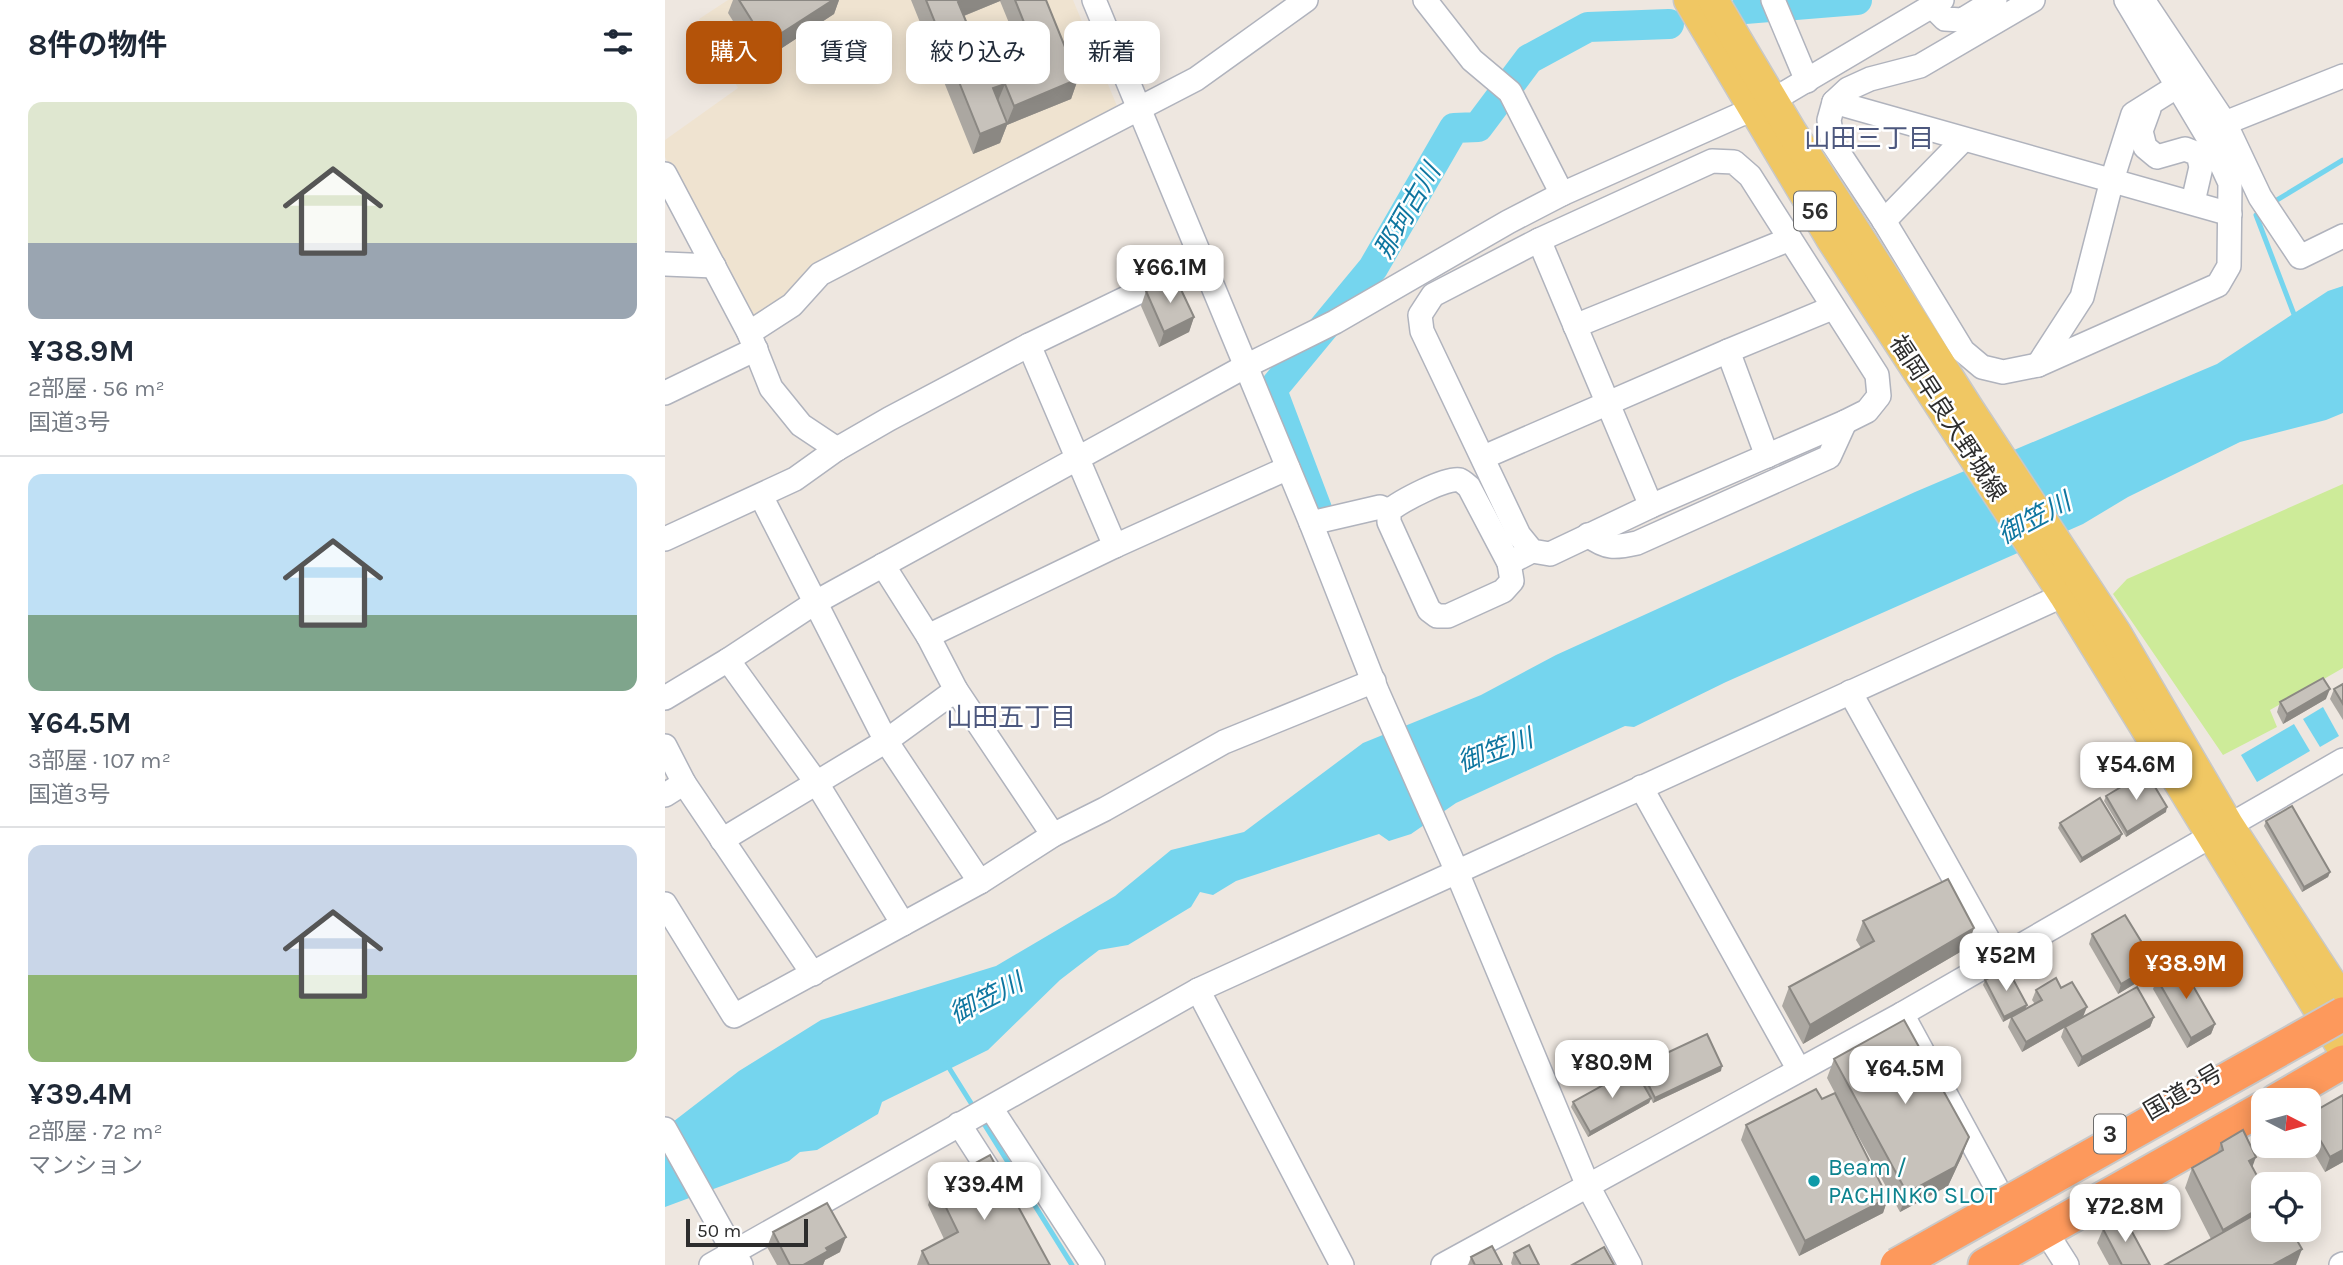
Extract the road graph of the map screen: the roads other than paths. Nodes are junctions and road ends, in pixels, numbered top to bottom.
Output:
1 (1094, 0) edge
2 (1306, 0) edge
3 (1425, 0) edge
4 (1689, 0) edge
5 (1713, 0) edge
6 (1773, 0) edge
7 (1995, 0) edge
8 (2033, 0) edge
9 (2126, 0) edge
10 (2143, 0) edge
11 (1937, 3) edge
12 (2343, 76) edge
13 (1807, 81) junction
14 (2176, 87) junction
15 (1834, 102) junction
16 (1763, 104) junction
17 (2150, 104) junction
18 (1139, 110) junction
19 (2225, 123) junction
20 (1963, 140) junction
21 (665, 174) edge
22 (2112, 180) junction
23 (1562, 194) junction
24 (2193, 202) junction
25 (2230, 214) junction
26 (1884, 221) junction
27 (2343, 236) edge
28 (1790, 239) junction
29 (1539, 240) junction
30 (1201, 262) junction
31 (665, 264) edge
32 (714, 266) junction
33 (1832, 308) junction
34 (1575, 326) junction
35 (752, 341) junction
36 (1029, 345) junction
37 (1728, 351) junction
38 (2038, 365) junction
39 (1246, 366) junction
40 (665, 393) edge
41 (1608, 404) junction
42 (1959, 414) junction
43 (1845, 422) junction
44 (837, 449) junction
45 (1767, 456) junction
46 (1483, 457) junction
47 (1078, 458) junction
48 (1288, 468) junction
49 (761, 496) junction
50 (1651, 506) junction
51 (1389, 511) junction
52 (1311, 523) junction
53 (1588, 535) junction
54 (665, 540) edge
55 (1115, 546) junction
56 (1532, 551) junction
57 (1509, 563) junction
58 (883, 565) junction
59 (2064, 595) junction
60 (816, 602) junction
61 (928, 636) junction
62 (2106, 641) junction
63 (728, 660) junction
64 (1375, 686) junction
65 (956, 690) junction
66 (1850, 692) junction
67 (665, 698) edge
68 (886, 741) junction
69 (665, 746) edge
70 (2343, 760) edge
71 (816, 782) junction
72 (1641, 788) junction
73 (675, 789) edge
74 (2220, 832) junction
75 (1053, 835) junction
76 (722, 840) junction
77 (1453, 865) junction
78 (979, 882) junction
79 (665, 904) edge
80 (903, 924) junction
81 (1999, 959) junction
82 (813, 974) junction
83 (1198, 990) junction
84 (2339, 1006) edge
85 (1902, 1014) junction
86 (2343, 1040) edge
87 (2343, 1049) edge
88 (2343, 1062) edge
89 (1799, 1070) junction
90 (2298, 1088) edge
91 (991, 1108) junction
92 (2251, 1115) edge
93 (959, 1124) junction
94 (665, 1129) edge
95 (1588, 1185) junction
96 (2001, 1196) junction
97 (1012, 1206) edge
98 (2046, 1231) junction
99 (737, 1259) edge
100 (711, 1265) edge
101 (1093, 1265) edge
102 (1342, 1265) edge
103 (1443, 1265) edge
104 (1630, 1265) edge
105 (1877, 1265) edge
106 (1897, 1265) edge
107 (1943, 1265) edge
108 (1985, 1265) edge
109 (2067, 1265) edge

1 - 18 street
2 - 18 street
3 - 23 street
4 - 16 main road, 福岡早良大野城線 / 56
5 - 16 main road, 福岡早良大野城線 / 56
6 - 13 street
7 - 11 street
8 - 15 street
9 - 14 street
10 - 19 street
11 - 13 street
12 - 19 street
13 - 16 street
14 - 17 street
14 - 25 street
15 - 20 street
15 - 26 street
16 - 23 street
16 - 42 main road, 福岡早良大野城線 / 56
17 - 22 street
17 - 24 street
18 - 30 street
18 - 35 street
19 - 27 street
20 - 22 street
20 - 26 street
21 - 32 street
22 - 24 street
22 - 38 street
23 - 39 street
24 - 25 street
25 - 38 street
26 - 38 street
28 - 29 street
28 - 33 street
28 - 34 street
29 - 34 street
29 - 46 street
30 - 36 street
30 - 39 street
31 - 32 street
32 - 35 street
33 - 37 street
33 - 43 street
34 - 41 street
35 - 40 street
35 - 44 street
36 - 44 street
36 - 47 street
37 - 41 street
37 - 45 street
39 - 47 street
39 - 48 street
41 - 46 street
41 - 50 street
42 - 59 main road, 福岡早良大野城線 / 56
42 - 62 main road, 福岡早良大野城線 / 56
43 - 45 street
43 - 53 street
44 - 49 street
45 - 50 street
46 - 56 street
47 - 55 street
47 - 58 street
48 - 52 street
48 - 55 street
49 - 54 street
49 - 60 street
50 - 53 street
51 - 52 street
51 - 57 street
51 - 57 street
52 - 64 street
53 - 56 street
55 - 61 street
56 - 57 street
58 - 60 street
58 - 61 street
59 - 62 main road, 福岡早良大野城線 / 56
59 - 66 street
60 - 63 street
60 - 68 street
61 - 65 street
62 - 74 main road, 福岡早良大野城線 / 56
63 - 67 street
63 - 71 street
64 - 75 street
64 - 77 street
65 - 68 street
65 - 75 street
66 - 72 street
66 - 81 street
68 - 71 street
68 - 78 street
69 - 73 street
70 - 74 street
71 - 76 street
71 - 80 street
72 - 77 street
72 - 89 street
73 - 76 street
74 - 81 street
74 - 84 main road, 福岡早良大野城線 / 56
75 - 78 street
76 - 82 street
77 - 83 street
77 - 95 street
78 - 80 street
79 - 82 street
80 - 82 street
81 - 85 street
83 - 91 street
83 - 102 street
84 - 87 main road, 福岡早良大野城線
84 - 96 highway, 国道3号 / 3
84 - 106 highway, bridge
85 - 89 street
85 - 96 street
86 - 107 highway
88 - 90 highway
89 - 95 street
91 - 93 street
91 - 101 street
92 - 98 highway, 3
93 - 97 street
93 - 99 street
94 - 99 street
95 - 103 street
95 - 104 street
96 - 105 highway, 国道3号 / 3
98 - 108 highway, 3
98 - 109 street
99 - 100 street

